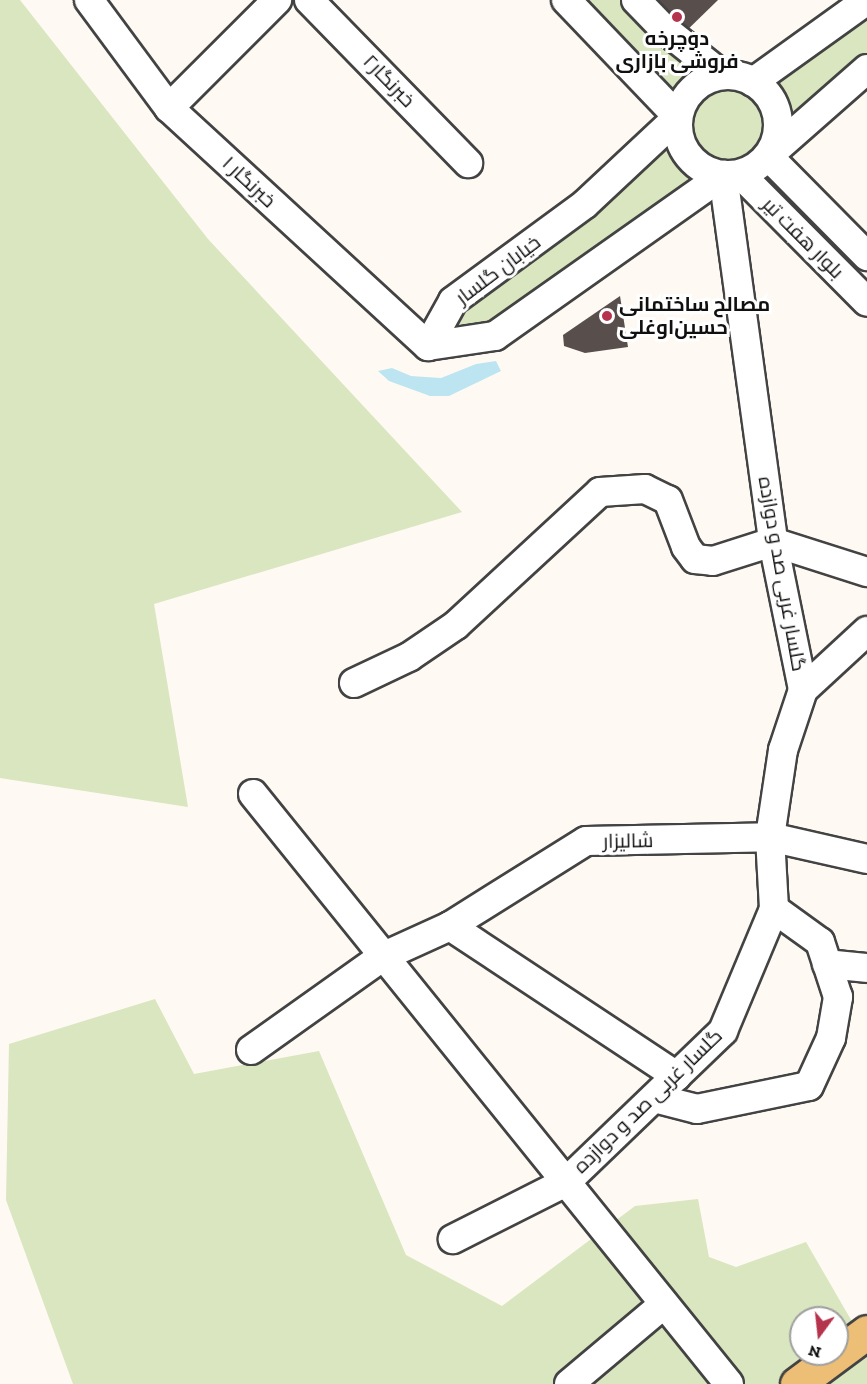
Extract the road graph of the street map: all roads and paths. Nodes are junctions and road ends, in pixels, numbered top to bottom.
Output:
1 (89, 0) edge
2 (277, 0) edge
3 (309, 0) edge
4 (566, 0) edge
5 (636, 0) edge
6 (867, 0) edge
7 (867, 69) edge
8 (722, 75) junction
9 (753, 82) junction
10 (169, 108) junction
11 (678, 117) junction
12 (768, 156) junction
13 (468, 163) dead end
14 (731, 174) junction
15 (867, 256) edge
16 (867, 302) edge
17 (428, 346) junction
18 (773, 542) junction
19 (867, 572) edge
20 (867, 631) edge
21 (354, 683) dead end
22 (803, 690) junction
23 (253, 794) dead end
24 (770, 837) junction
25 (867, 859) edge
26 (774, 909) junction
27 (450, 926) junction
28 (382, 957) junction
29 (827, 964) junction
30 (867, 968) edge
31 (251, 1050) dead end
32 (677, 1076) junction
33 (654, 1098) junction
34 (566, 1182) junction
35 (453, 1239) dead end
36 (664, 1304) junction
37 (867, 1332) edge
38 (569, 1384) edge
39 (729, 1384) edge
40 (797, 1384) edge

1 - 10 street, خبرنگار ۱
2 - 10 street
3 - 13 street, خبرنگار۲
4 - 11 street
5 - 8 street
6 - 9 street
7 - 12 street
8 - 9 street
8 - 11 street
9 - 12 street
10 - 17 street, خبرنگار ۱
11 - 14 street
11 - 17 street, خیابان گلسار
12 - 14 street
12 - 15 street, بلوار هفت تیر
14 - 16 street, بلوار هفت تیر
14 - 17 street
14 - 18 street, گلسار غربی صد و دوازده
18 - 19 street
18 - 21 street
18 - 22 street, گلسار غربی صد و دوازده
20 - 22 street
22 - 24 street, گلسار غربی صد و دوازده
23 - 28 street
24 - 25 street, شالیزار
24 - 26 street, گلسار غربی صد و دوازده
24 - 27 street, شالیزار
26 - 29 street
26 - 32 street, گلسار غربی صد و دوازده
27 - 28 street, شالیزار
27 - 32 street
28 - 31 street, شالیزار
28 - 34 street
29 - 30 street
29 - 33 street
32 - 33 street, گلسار غربی صد و دوازده
33 - 34 street, گلسار غربی صد و دوازده
34 - 35 street, گلسار غربی صد و دوازده
34 - 36 street
36 - 38 street
36 - 39 street
37 - 40 main road

